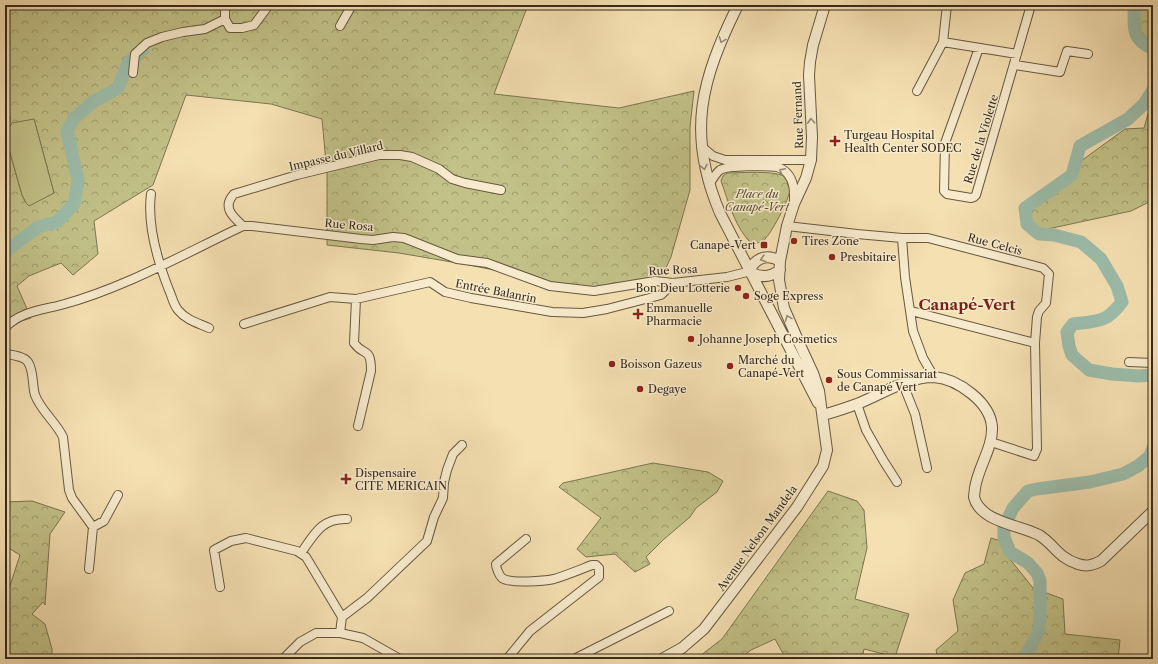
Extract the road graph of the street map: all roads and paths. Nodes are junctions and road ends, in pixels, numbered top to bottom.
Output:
1 (225, 5) edge
2 (269, 5) edge
3 (352, 5) edge
4 (738, 5) edge
5 (825, 5) edge
6 (947, 5) edge
7 (1031, 5) edge
8 (225, 19) junction
9 (340, 26) dead end
10 (943, 42) junction
11 (979, 48) junction
12 (1018, 54) junction
13 (1088, 54) dead end
14 (1015, 65) junction
15 (133, 73) dead end
16 (917, 91) dead end
17 (701, 146) junction
18 (811, 160) junction
19 (709, 185) junction
20 (501, 190) dead end
21 (151, 194) dead end
22 (794, 204) junction
23 (242, 226) junction
24 (787, 226) junction
25 (902, 238) junction
26 (780, 265) junction
27 (161, 266) junction
28 (751, 271) junction
29 (673, 283) junction
30 (356, 300) junction
31 (911, 311) junction
32 (244, 324) dead end
33 (5, 328) edge
34 (209, 328) dead end
35 (1035, 343) junction
36 (5, 354) edge
37 (1129, 362) dead end
38 (1153, 364) edge
39 (934, 377) junction
40 (903, 384) junction
41 (857, 404) junction
42 (822, 411) junction
43 (358, 426) dead end
44 (991, 442) junction
45 (462, 444) dead end
46 (928, 468) dead end
47 (897, 482) dead end
48 (118, 495) dead end
49 (1153, 511) edge
50 (347, 519) dead end
51 (93, 527) junction
52 (526, 538) dead end
53 (301, 553) junction
54 (89, 569) dead end
55 (220, 587) dead end
56 (669, 611) dead end
57 (342, 617) junction
58 (340, 633) junction
59 (284, 659) edge
60 (400, 659) edge
61 (507, 659) edge
62 (574, 659) edge
63 (662, 659) edge

1 - 8 street
2 - 8 street
3 - 9 street
4 -> 17 street
18 -> 5 street, Rue Fernand
6 - 10 street
7 - 12 street, Rue de la Violette
8 - 15 street
10 - 11 street
10 - 16 street
11 - 12 street
11 - 14 street, Rue de la Violette
12 - 14 street, Rue de la Violette
13 - 14 street
17 - 18 street
17 -> 19 street
18 - 22 street, Rue Fernand
22 -> 19 street
19 - 28 street
20 - 23 street, Impasse du Villard
21 - 27 street
22 - 24 street, Rue Fernand
23 - 27 street, Rue Rosa
23 - 29 street, Rue Rosa
24 - 25 street, Rue Celcis
24 - 26 street, Rue Fernand
25 - 31 street
25 - 35 street, Rue Celcis
26 - 28 street
26 -> 28 street
42 -> 26 street, Rue Fernand
27 - 33 street, Rue Rosa
27 - 34 street
28 - 29 street, Rue Rosa
28 - 42 street
29 - 30 street, Entrée Balanrin
30 - 32 street, Entrée Balanrin
30 - 43 street
31 - 35 street
31 - 39 street
35 - 44 street, Rue Celcis
36 - 51 street
37 - 38 street
39 - 40 street
39 - 44 street
40 - 41 street
40 - 46 street
41 - 42 street
41 - 47 street
42 - 63 street, Avenue Nelson Mandela
44 - 49 street
45 - 57 street
48 - 51 street
50 - 53 street
51 - 54 street
52 - 61 street
53 - 55 street
53 - 57 street
56 - 62 street
57 - 58 street
58 - 59 street
58 - 60 street

